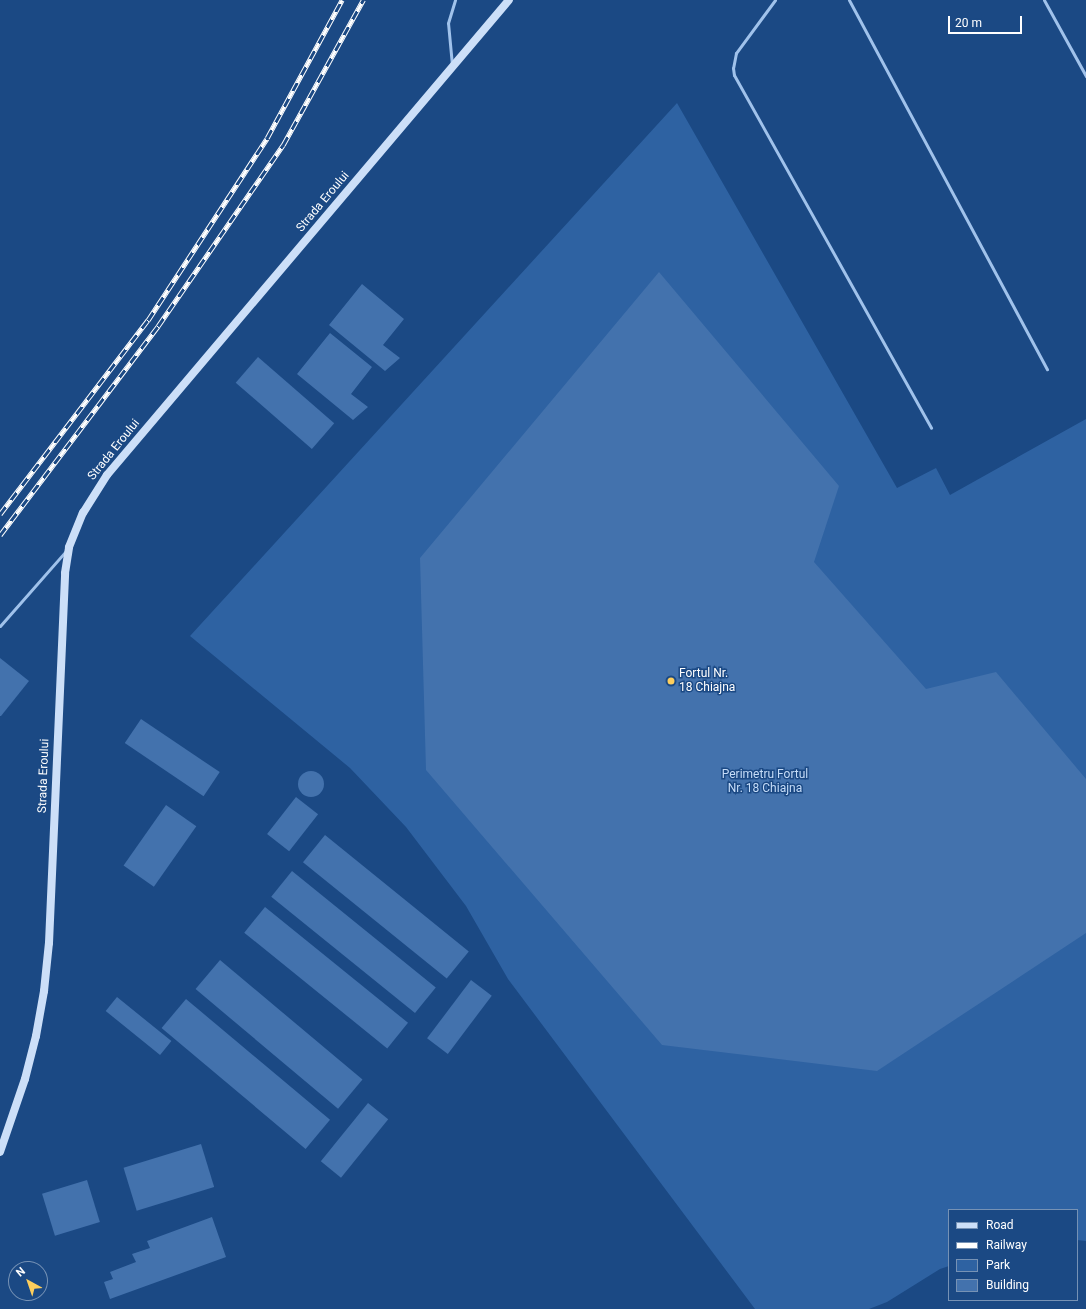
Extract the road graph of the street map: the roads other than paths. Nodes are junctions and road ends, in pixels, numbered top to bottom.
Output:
1 (455, 0) edge
2 (509, 0) edge
3 (775, 0) edge
4 (849, 0) edge
5 (1044, 0) edge
6 (452, 67) junction
7 (1086, 76) edge
8 (1047, 369) dead end
9 (931, 428) dead end
10 (69, 547) junction
11 (0, 626) edge
12 (0, 1152) edge

1 - 6 lane
2 - 6 main road, Strada Eroului
3 - 9 lane
4 - 8 lane
5 - 7 lane
6 - 10 main road, Strada Eroului
10 - 11 lane
10 - 12 main road, Strada Eroului

